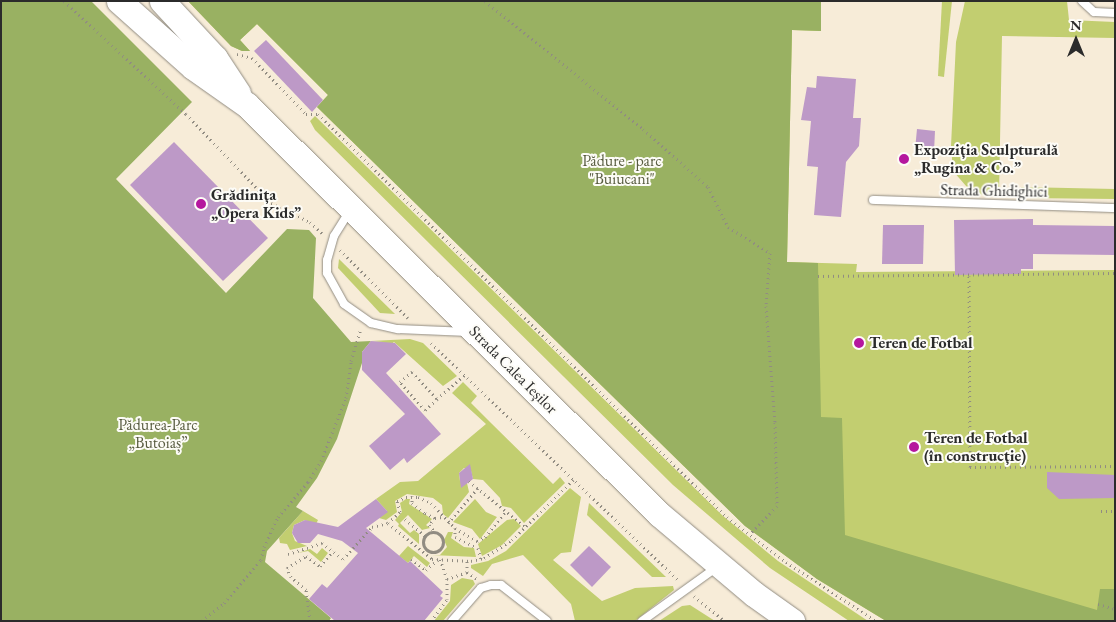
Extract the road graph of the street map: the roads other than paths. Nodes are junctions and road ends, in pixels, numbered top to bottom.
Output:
1 (119, 1) edge
2 (162, 1) edge
3 (1082, 1) edge
4 (1115, 13) edge
5 (247, 105) junction
6 (873, 200) dead end
7 (1115, 208) edge
8 (351, 210) junction
9 (475, 333) junction
10 (719, 566) junction
11 (452, 621) edge
12 (547, 621) edge
13 (642, 621) edge
14 (792, 621) edge

1 - 5 main road, Strada Calea Ieșilor
2 - 5 main road, Strada Calea Ieșilor
3 - 4 lane
5 - 8 main road, Strada Calea Ieșilor
6 - 7 lane, Strada Ghidighici
8 - 9 main road, Strada Calea Ieșilor
8 - 9 lane
9 - 10 main road, Strada Calea Ieșilor
10 - 13 lane
10 - 14 main road, Strada Calea Ieșilor
11 - 12 lane

